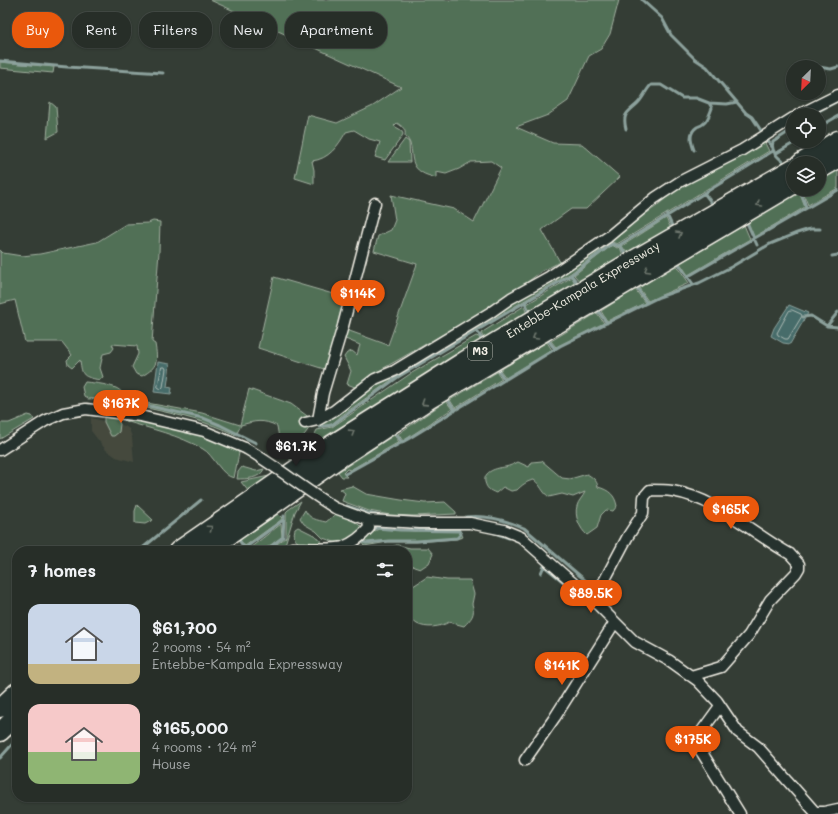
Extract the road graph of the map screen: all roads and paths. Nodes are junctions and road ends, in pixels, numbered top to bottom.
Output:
1 (838, 95) edge
2 (812, 108) edge
3 (786, 122) edge
4 (838, 140) edge
5 (812, 156) edge
6 (838, 159) edge
7 (826, 166) edge
8 (786, 172) edge
9 (786, 189) edge
10 (375, 203) dead end
11 (318, 420) junction
12 (305, 423) dead end
13 (0, 450) edge
14 (368, 520) junction
15 (185, 546) edge
16 (214, 546) edge
17 (344, 546) edge
18 (582, 594) junction
19 (615, 622) junction
20 (691, 676) junction
21 (12, 697) edge
22 (720, 706) junction
23 (0, 708) edge
24 (12, 721) edge
25 (0, 732) edge
26 (525, 760) dead end
27 (812, 809) edge
28 (838, 809) edge
29 (740, 814) edge

1 - 2 street
3 - 11 street
4 - 5 highway
6 - 7 highway
15 -> 8 highway, Entebbe-Kampala Expressway / M3
9 -> 16 highway, Entebbe-Kampala Expressway / M3
10 - 11 street
11 - 12 street
13 - 14 street, bridge
14 - 17 street
14 - 18 street
18 - 19 street
18 - 20 street
19 - 20 street
19 - 26 street
20 - 22 street
21 - 23 highway
22 - 27 street
22 - 29 street
24 - 25 highway
27 - 28 street

